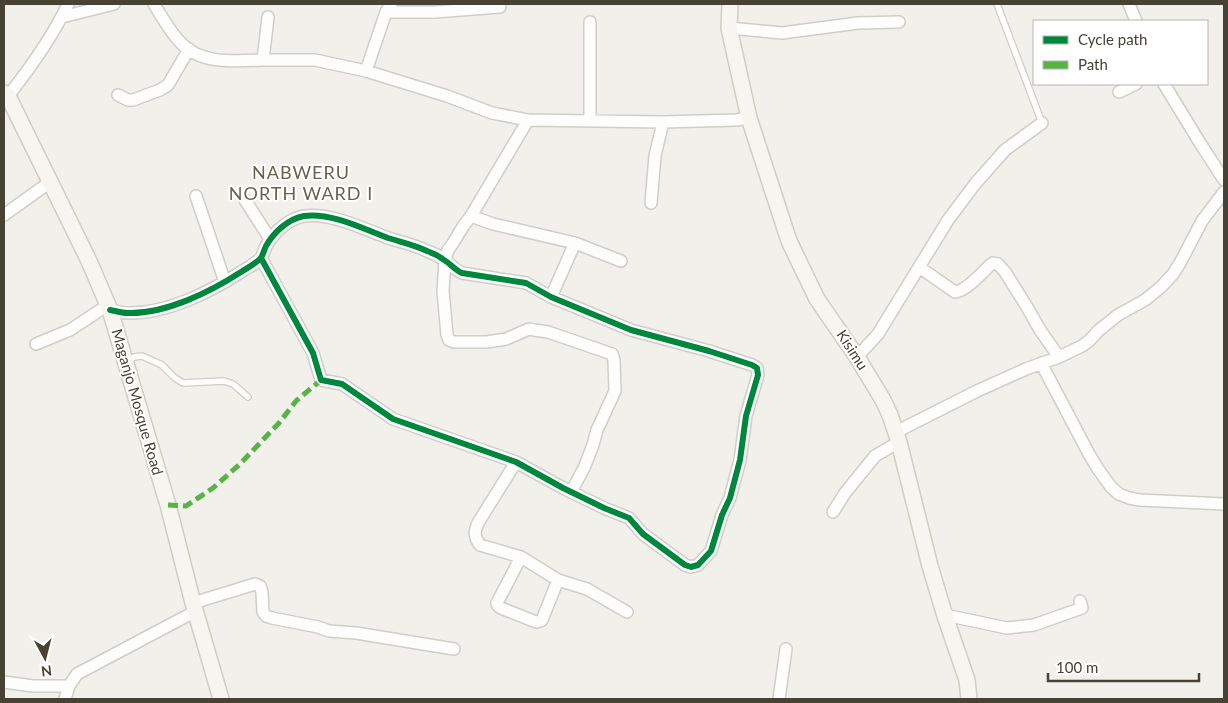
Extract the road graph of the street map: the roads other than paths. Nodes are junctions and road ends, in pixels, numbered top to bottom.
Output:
1 (68, 4) edge
2 (114, 4) edge
3 (154, 4) edge
4 (730, 4) edge
5 (997, 4) edge
6 (1129, 4) edge
7 (500, 7) dead end
8 (388, 8) edge
9 (62, 17) junction
10 (268, 17) dead end
11 (1136, 20) edge
12 (590, 22) dead end
13 (898, 22) dead end
14 (729, 28) junction
15 (188, 49) junction
16 (263, 60) junction
17 (366, 71) junction
18 (1134, 85) edge
19 (1165, 85) edge
20 (1119, 92) dead end
21 (118, 94) dead end
22 (6, 95) edge
23 (749, 118) junction
24 (528, 120) junction
25 (590, 121) junction
26 (663, 122) junction
27 (1042, 123) joint
28 (1224, 180) edge
29 (50, 182) junction
30 (1224, 192) edge
31 (196, 196) dead end
32 (245, 200) dead end
33 (651, 203) dead end
34 (4, 215) edge
35 (471, 216) junction
36 (270, 239) junction
37 (575, 243) junction
38 (261, 258) junction
39 (445, 260) junction
40 (621, 261) dead end
41 (919, 267) junction
42 (226, 282) junction
43 (551, 297) junction
44 (109, 307) junction
45 (36, 344) dead end
46 (857, 357) junction
47 (1059, 357) junction
48 (125, 362) junction
49 (1041, 363) junction
50 (248, 398) dead end
51 (897, 437) junction
52 (516, 462) junction
53 (571, 492) junction
54 (1224, 504) edge
55 (833, 512) dead end
56 (521, 557) junction
57 (558, 580) junction
58 (1080, 601) dead end
59 (195, 607) junction
60 (627, 612) dead end
61 (945, 615) junction
62 (454, 649) dead end
63 (786, 649) dead end
64 (4, 682) edge
65 (69, 686) junction
66 (65, 699) edge
67 (222, 699) edge
68 (779, 699) edge
69 (969, 699) edge

1 - 9 street
2 - 9 street
3 - 15 street
4 - 14 street, Kisimu
5 - 27 lane
6 - 11 street
7 - 8 street
8 - 17 street
9 - 22 street
10 - 16 street
12 - 25 street
13 - 14 street
14 - 23 street, Kisimu
15 - 16 street
15 - 21 street
16 - 17 street
17 - 24 street
18 - 20 street
19 - 28 street
22 - 29 street, Maganjo Mosque Road
23 - 26 street
23 - 46 street, Kisimu
24 - 25 street
24 - 35 street
25 - 26 street
26 - 33 street
27 - 41 street
29 - 34 street
29 - 44 street, Maganjo Mosque Road
30 - 47 street
31 - 42 street
32 - 36 street
35 - 37 street
35 - 39 street
36 - 38 street
36 - 39 street
37 - 40 street
37 - 43 street
38 - 42 street
38 - 52 street
39 - 43 street
39 - 53 street
41 - 46 street
41 - 47 street
42 - 44 street
43 - 53 street
44 - 45 street
44 - 48 street, Maganjo Mosque Road
46 - 51 street, Kisimu
47 - 49 street
48 - 50 lane
48 - 59 street, Maganjo Mosque Road
49 - 51 street
49 - 54 street
51 - 55 street
51 - 61 street, Kisimu
52 - 53 street
52 - 56 street
56 - 57 street
56 - 57 street
57 - 60 street
58 - 61 street
59 - 62 street
59 - 65 street
59 - 67 street, Maganjo Mosque Road
61 - 69 street, Kisimu
63 - 68 street
64 - 65 street
65 - 66 street

